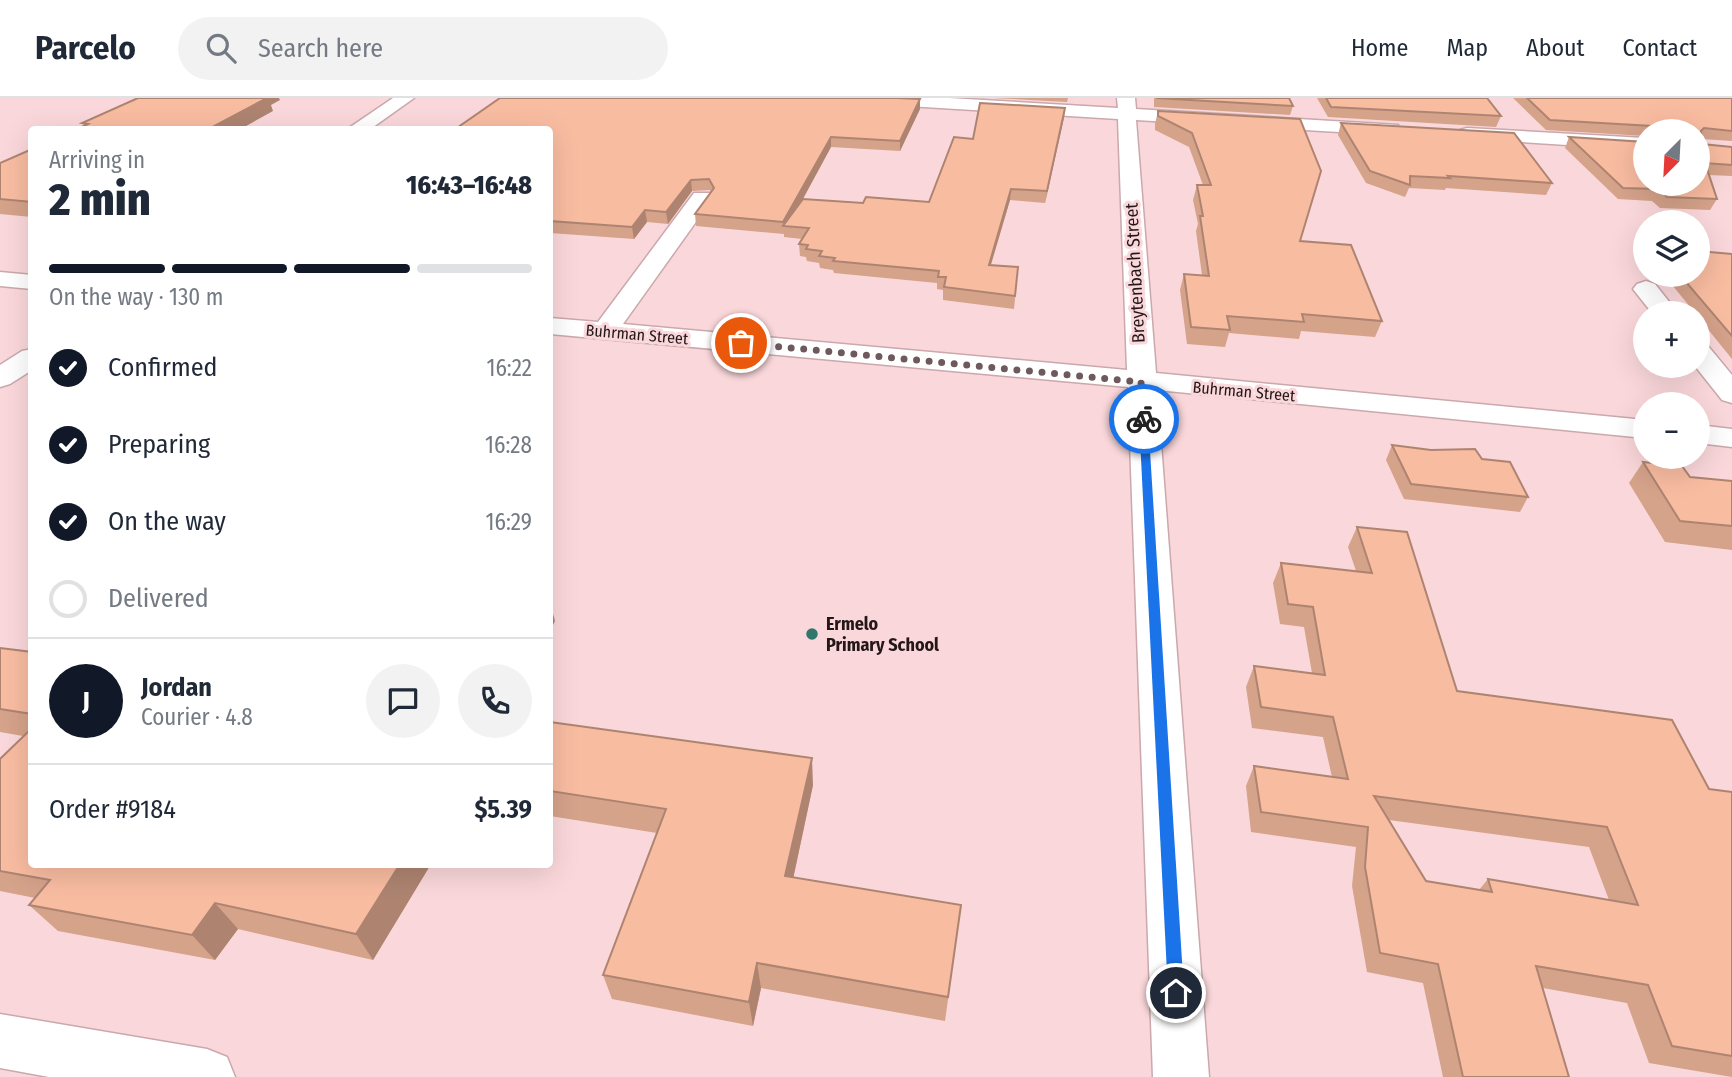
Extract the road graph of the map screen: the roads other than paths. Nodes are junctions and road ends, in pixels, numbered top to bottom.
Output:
1 (858, 98) edge
2 (412, 101) edge
3 (1126, 106) edge
4 (363, 126) edge
5 (384, 126) edge
6 (1413, 131) edge
7 (1454, 133) edge
8 (1633, 143) edge
9 (702, 198) edge
10 (0, 279) edge
11 (28, 282) edge
12 (1646, 289) dead end
13 (1656, 301) edge
14 (553, 326) edge
15 (605, 331) junction
16 (28, 338) edge
17 (0, 355) edge
18 (28, 360) edge
19 (1710, 367) edge
20 (0, 377) edge
21 (1141, 382) junction
22 (1732, 394) edge
23 (1633, 428) edge
24 (1710, 435) edge
25 (1732, 438) edge
26 (0, 1041) edge
27 (207, 1077) edge
28 (1181, 1077) edge

1 - 3 street
2 - 4 street
2 - 5 street
3 - 6 street
3 - 21 street, Breytenbach Street
7 - 8 street
9 - 15 street
10 - 11 street
12 - 13 street
14 - 15 street, Buhrman Street
15 - 21 street, Buhrman Street
16 - 17 street
18 - 20 street
19 - 22 street
21 - 23 street, Buhrman Street
21 - 28 street, Breytenbach Street
24 - 25 street
26 - 27 street

